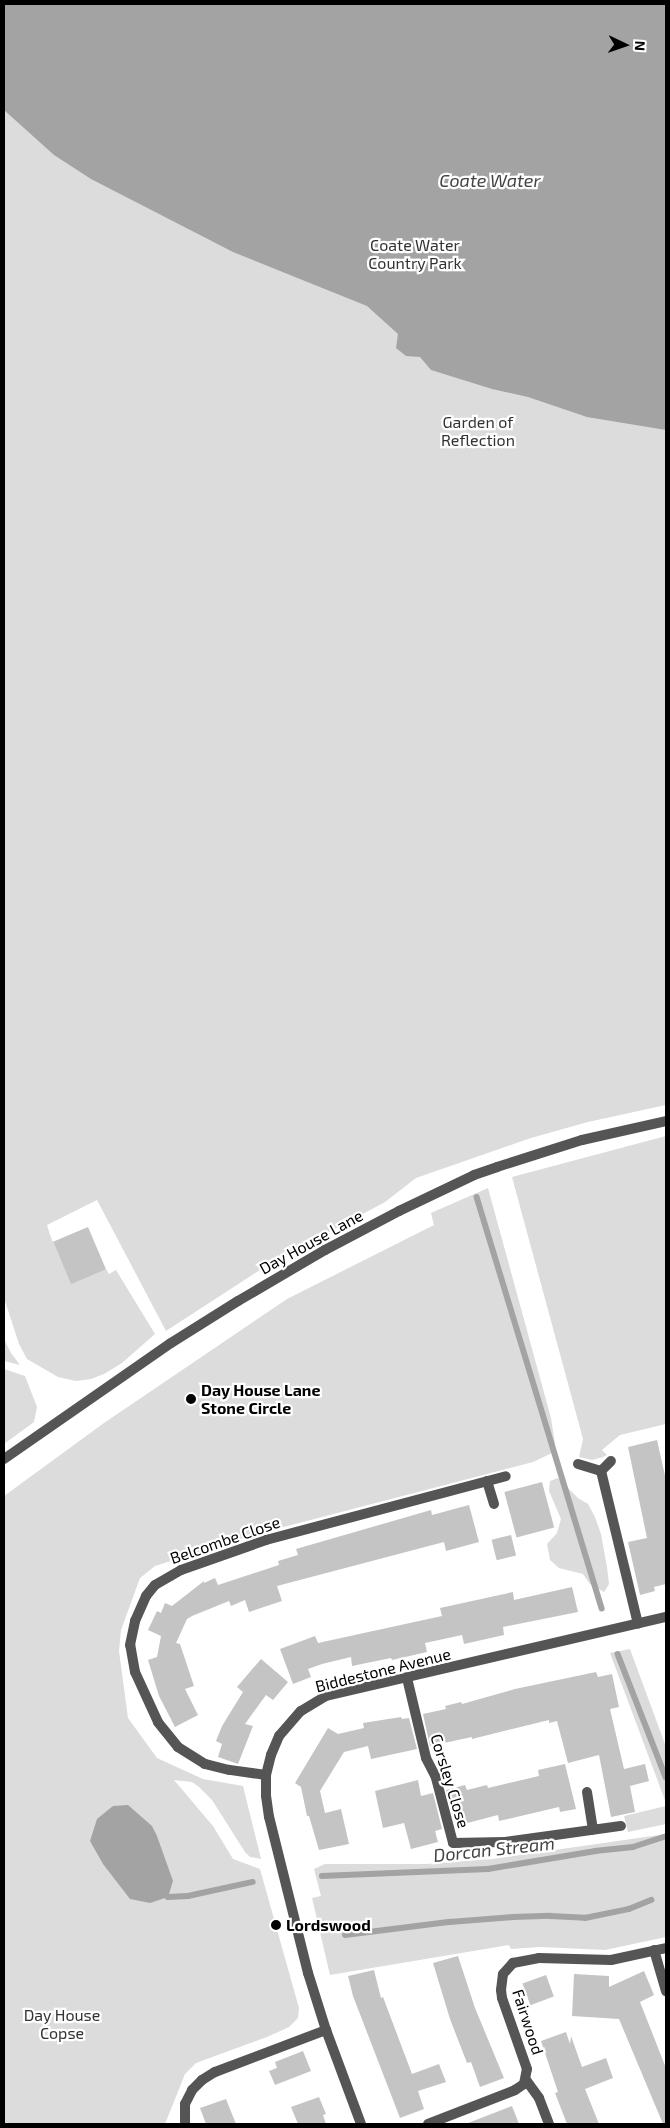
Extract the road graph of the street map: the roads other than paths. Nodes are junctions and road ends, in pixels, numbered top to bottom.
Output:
1 (666, 1121) edge
2 (4, 1459) edge
3 (611, 1461) dead end
4 (578, 1464) dead end
5 (601, 1471) junction
6 (506, 1476) dead end
7 (487, 1481) junction
8 (494, 1504) dead end
9 (666, 1617) edge
10 (638, 1624) junction
11 (407, 1678) junction
12 (266, 1775) junction
13 (587, 1792) dead end
14 (621, 1826) dead end
15 (593, 1830) junction
16 (666, 1948) edge
17 (654, 1950) junction
18 (666, 1991) edge
19 (326, 2030) junction
20 (526, 2080) junction
21 (185, 2124) edge
22 (361, 2124) edge
23 (428, 2124) edge
24 (549, 2124) edge

1 - 2 street, Day House Lane
3 - 5 street
4 - 5 street
5 - 10 street
6 - 7 street, Belcombe Close
7 - 8 street
7 - 12 street, Belcombe Close
9 - 10 street, Biddestone Avenue
10 - 11 street, Biddestone Avenue
11 - 12 street, Biddestone Avenue
11 - 15 street, Corsley Close
12 - 19 street, Biddestone Avenue
13 - 15 street
14 - 15 street, Corsley Close
16 - 17 street, Fairwood
17 - 18 street
17 - 20 street, Fairwood
19 - 21 street
19 - 22 street, Biddestone Avenue
20 - 23 street, Fairwood
20 - 24 street

